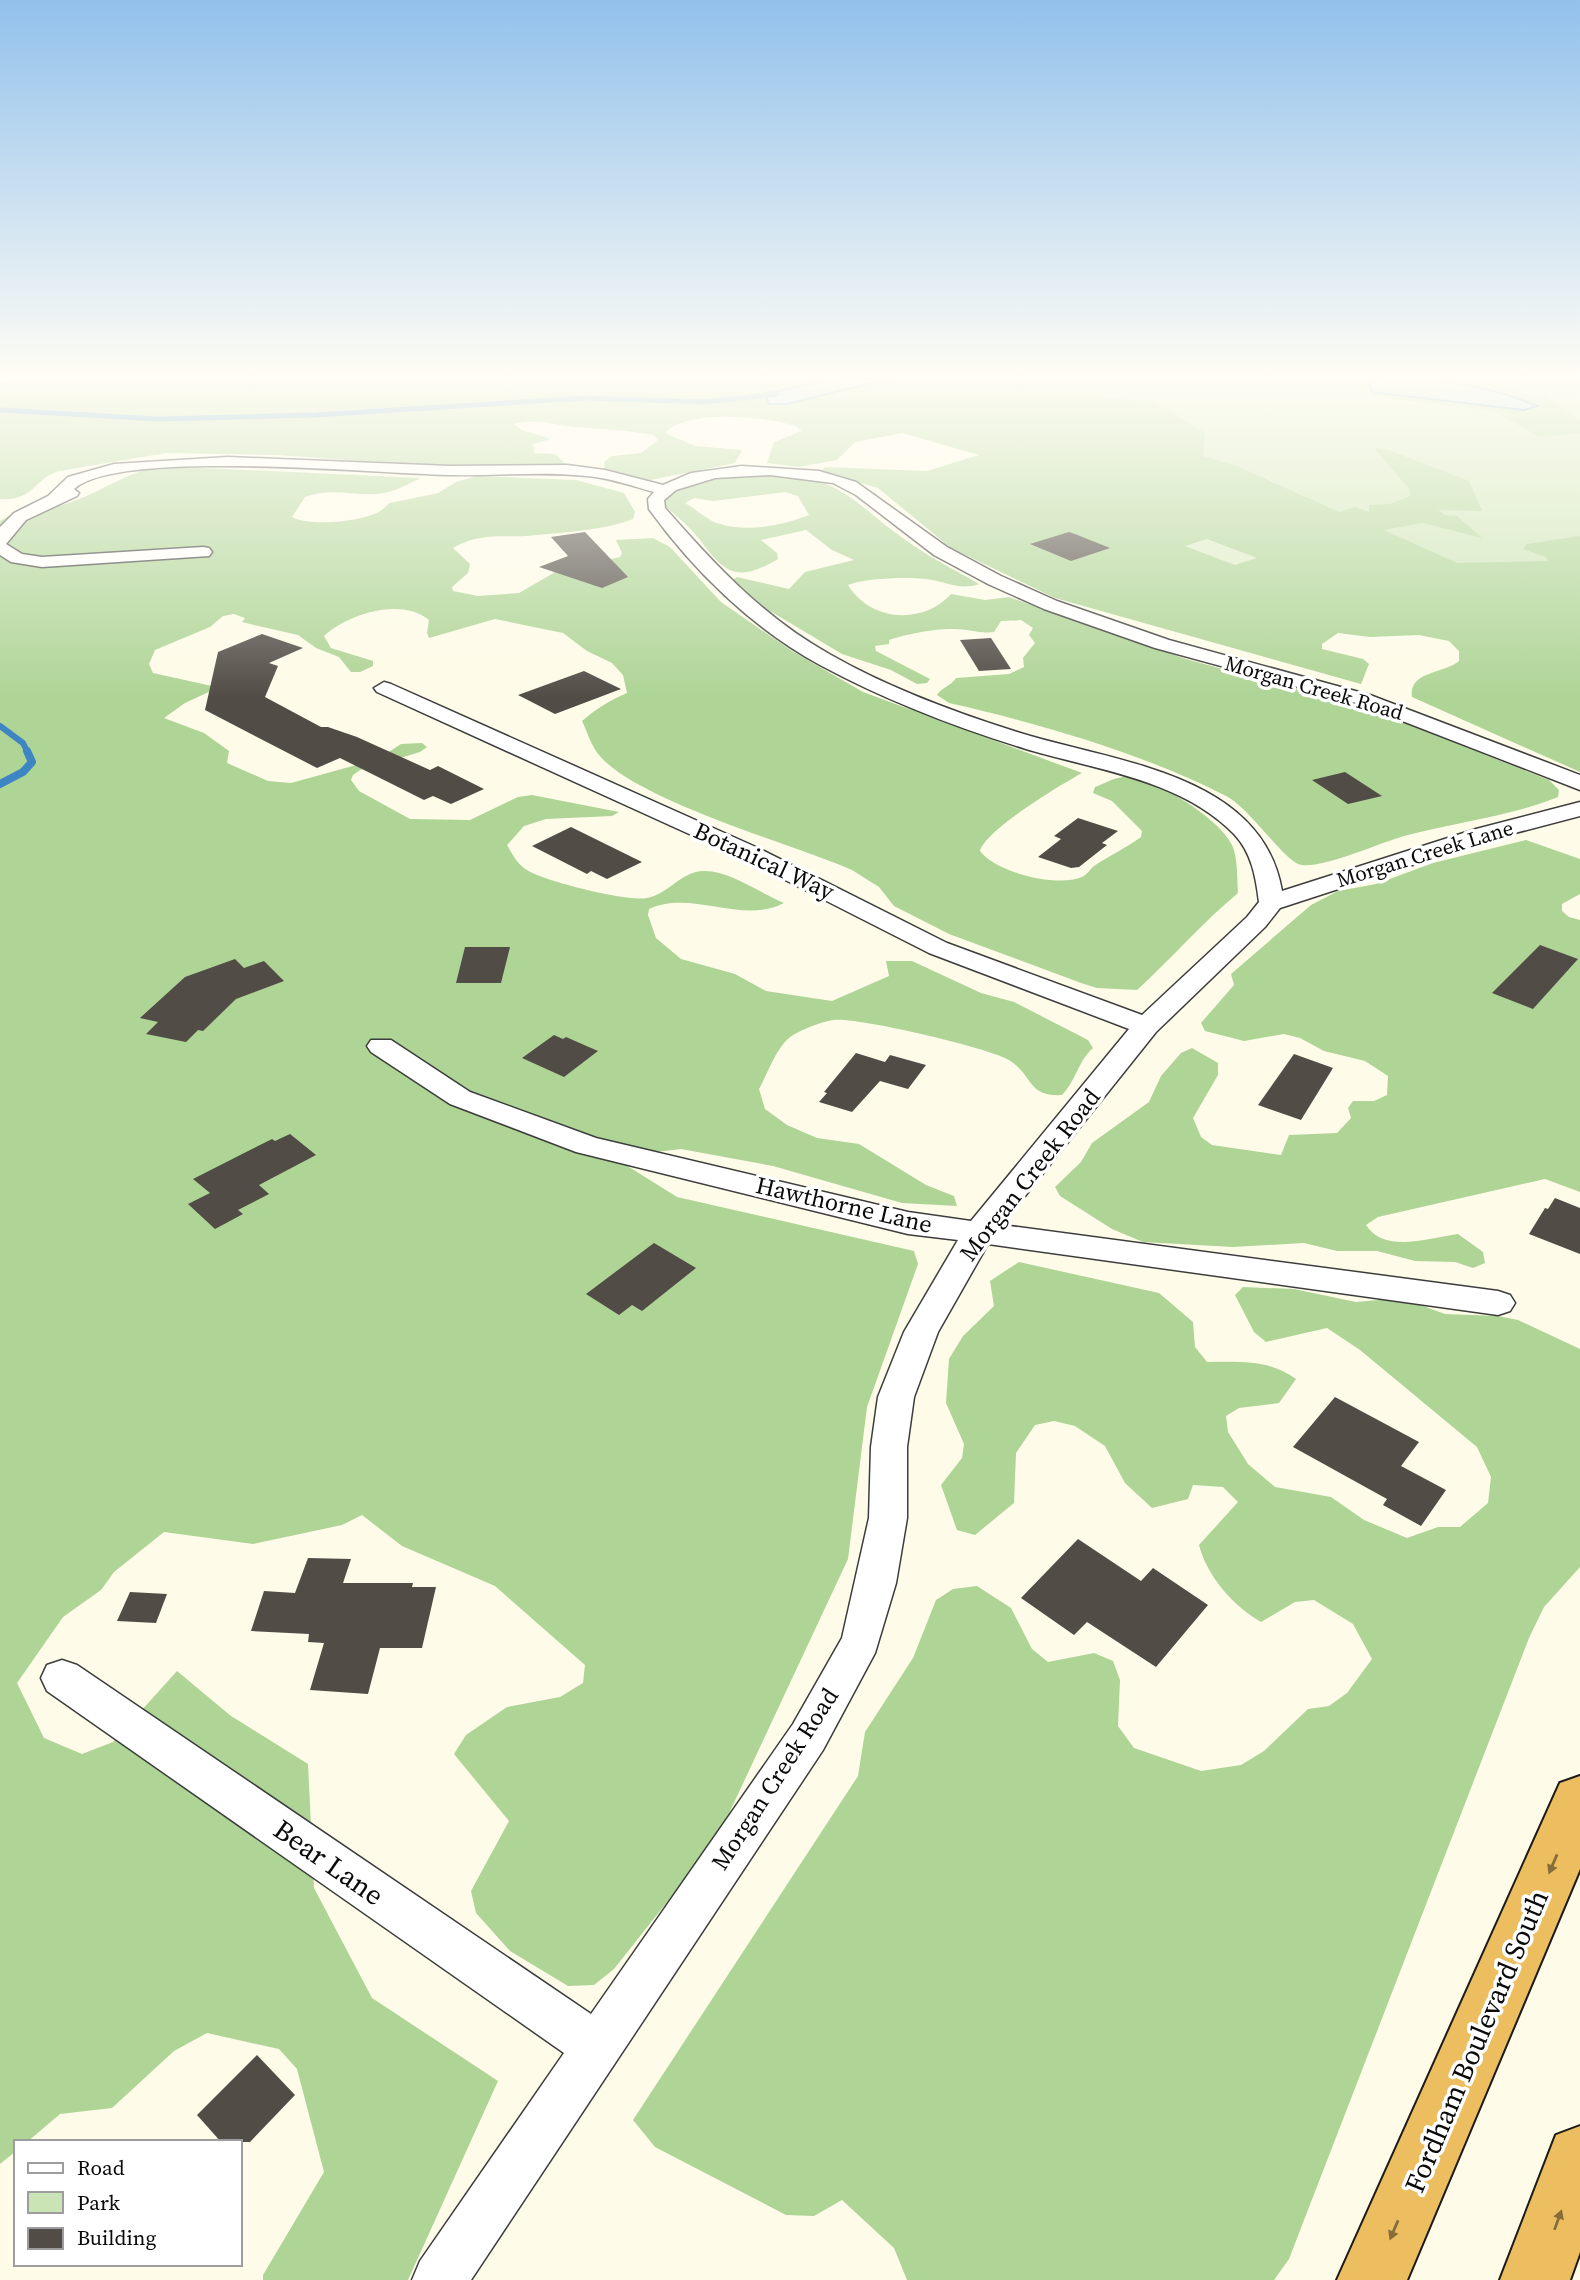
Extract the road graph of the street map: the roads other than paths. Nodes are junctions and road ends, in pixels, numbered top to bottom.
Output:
1 (93, 484) edge
2 (640, 484) edge
3 (679, 484) edge
4 (849, 484) edge
5 (663, 490) junction
6 (2, 505) dead end
7 (37, 508) junction
8 (0, 541) edge
9 (0, 548) edge
10 (203, 552) dead end
11 (384, 688) dead end
12 (1580, 783) edge
13 (1580, 809) edge
14 (1271, 903) junction
15 (1146, 1026) junction
16 (381, 1046) dead end
17 (979, 1232) junction
18 (1498, 1303) dead end
19 (62, 1678) dead end
20 (1580, 1802) edge
21 (596, 2046) junction
22 (1580, 2159) edge
23 (439, 2280) edge
24 (1373, 2280) edge
25 (1535, 2280) edge

1 - 7 street
2 - 5 street
3 - 5 street, Morgan Creek Road
4 - 12 street, Morgan Creek Road
5 - 14 street
6 - 7 street
7 - 8 street
9 - 10 street
11 - 15 street, Botanical Way
13 - 14 street, Morgan Creek Lane
14 - 15 street, Morgan Creek Road
15 - 17 street, Morgan Creek Road
16 - 17 street, Hawthorne Lane
17 - 18 street, Hawthorne Lane
17 - 21 street, Morgan Creek Road
19 - 21 street, Bear Lane
20 -> 24 highway, Fordham Boulevard South
21 - 23 street, Morgan Creek Road
25 -> 22 highway

